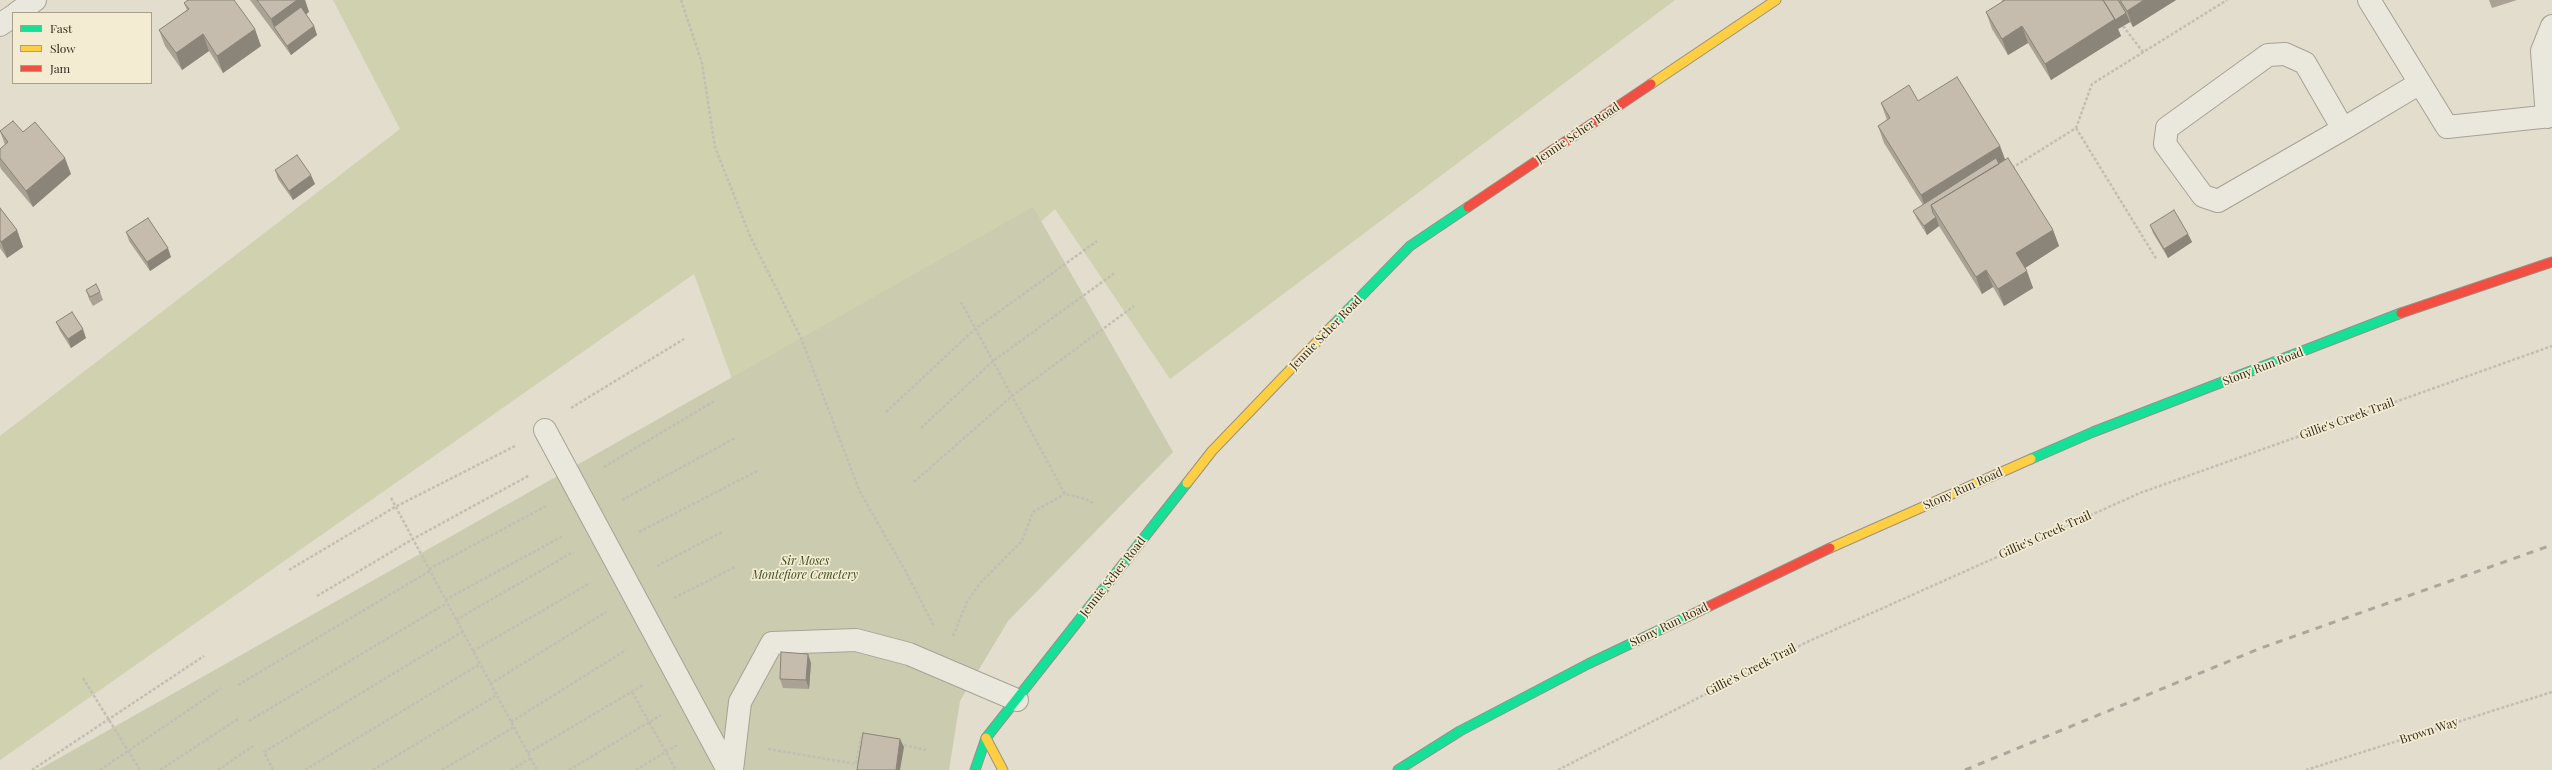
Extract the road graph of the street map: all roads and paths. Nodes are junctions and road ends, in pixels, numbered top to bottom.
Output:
1 (35, 0) edge
2 (681, 0) edge
3 (1776, 0) edge
4 (2227, 0) edge
5 (2369, 0) edge
6 (18, 12) edge
7 (12, 17) edge
8 (0, 25) edge
9 (2123, 26) edge
10 (2552, 26) edge
11 (2143, 52) junction
12 (2420, 83) junction
13 (2549, 117) edge
14 (2076, 128) junction
15 (2342, 129) junction
16 (2009, 169) edge
17 (1097, 241) dead end
18 (2157, 260) dead end
19 (2552, 262) edge
20 (1116, 272) dead end
21 (961, 302) dead end
22 (1134, 306) dead end
23 (976, 329) junction
24 (684, 339) dead end
25 (2552, 346) edge
26 (993, 361) junction
27 (1012, 396) junction
28 (716, 400) dead end
29 (886, 412) dead end
30 (921, 428) dead end
31 (545, 430) junction
32 (735, 438) dead end
33 (560, 458) junction
34 (757, 470) dead end
35 (914, 482) dead end
36 (575, 487) junction
37 (1065, 494) junction
38 (391, 498) dead end
39 (1094, 504) dead end
40 (396, 507) junction
41 (722, 532) dead end
42 (413, 539) junction
43 (615, 560) junction
44 (735, 567) dead end
45 (289, 570) dead end
46 (430, 570) junction
47 (317, 596) dead end
48 (445, 600) junction
49 (967, 602) dead end
50 (447, 603) junction
51 (456, 620) junction
52 (462, 632) junction
53 (654, 633) junction
54 (937, 633) dead end
55 (473, 651) junction
56 (204, 656) dead end
57 (480, 664) junction
58 (672, 667) junction
59 (83, 678) dead end
60 (490, 684) junction
61 (238, 685) dead end
62 (221, 688) dead end
63 (632, 692) junction
64 (2552, 692) edge
65 (497, 696) junction
66 (689, 698) junction
67 (1017, 700) junction
68 (108, 720) junction
69 (238, 720) dead end
70 (249, 721) dead end
71 (511, 722) junction
72 (649, 722) junction
73 (514, 727) junction
74 (705, 728) junction
75 (986, 738) junction
76 (869, 739) edge
77 (891, 742) edge
78 (735, 743) junction
79 (253, 746) dead end
80 (926, 750) dead end
81 (128, 751) junction
82 (666, 752) junction
83 (528, 753) junction
84 (531, 758) junction
85 (32, 770) edge
86 (100, 770) edge
87 (140, 770) edge
88 (160, 770) edge
89 (218, 770) edge
90 (273, 770) edge
91 (306, 770) edge
92 (374, 770) edge
93 (442, 770) edge
94 (510, 770) edge
95 (537, 770) edge
96 (569, 770) edge
97 (636, 770) edge
98 (676, 770) edge
99 (728, 770) edge
100 (732, 770) edge
101 (975, 770) edge
102 (1003, 770) edge
103 (1398, 770) edge
104 (1558, 770) edge
105 (2306, 770) edge

1 - 6 street
2 - 54 path
3 - 67 street, Jennie Scher Road
4 - 11 path
5 - 12 street
7 - 8 street
9 - 11 path
10 - 13 street
11 - 14 path
12 - 13 street
12 - 15 street
14 - 16 path
14 - 18 path
15 - 15 street
17 - 23 path
19 - 103 street, Stony Run Road
20 - 26 path
21 - 23 path
22 - 27 path
23 - 26 path
23 - 29 path
24 - 31 path
25 - 104 path, Gillie's Creek Trail
26 - 27 path
26 - 30 path
27 - 35 path
27 - 37 path
28 - 36 path
31 - 33 street
31 - 40 path
32 - 43 path
33 - 36 street
33 - 42 path
34 - 43 path
36 - 43 street
36 - 46 path
37 - 39 path
37 - 49 path
38 - 40 path
40 - 42 path
40 - 45 path
41 - 43 path
42 - 46 path
42 - 47 path
43 - 44 path
43 - 48 path
43 - 51 path
43 - 53 street
43 - 55 path
43 - 60 path
46 - 48 path
46 - 61 path
48 - 50 path
50 - 51 path
50 - 70 path
51 - 52 path
52 - 55 path
52 - 90 path
53 - 58 street
53 - 71 path
55 - 57 path
56 - 68 path
57 - 60 path
57 - 91 path
58 - 63 path
58 - 66 street
59 - 68 path
60 - 65 path
62 - 81 path
63 - 72 path
63 - 83 path
64 - 105 path, Brown Way
65 - 71 path
65 - 92 path
66 - 72 path
66 - 74 street
67 - 75 street, Jennie Scher Road
67 - 78 street
68 - 81 path
68 - 85 path
69 - 88 path
71 - 73 path
72 - 82 path
72 - 96 path
73 - 83 path
73 - 93 path
74 - 82 path
74 - 99 street
75 - 101 street, Jennie Scher Road
75 - 102 street
76 - 78 path
77 - 80 path
78 - 100 street
79 - 89 path
81 - 86 path
81 - 87 path
82 - 97 path
82 - 98 path
83 - 84 path
84 - 94 path
84 - 95 path

